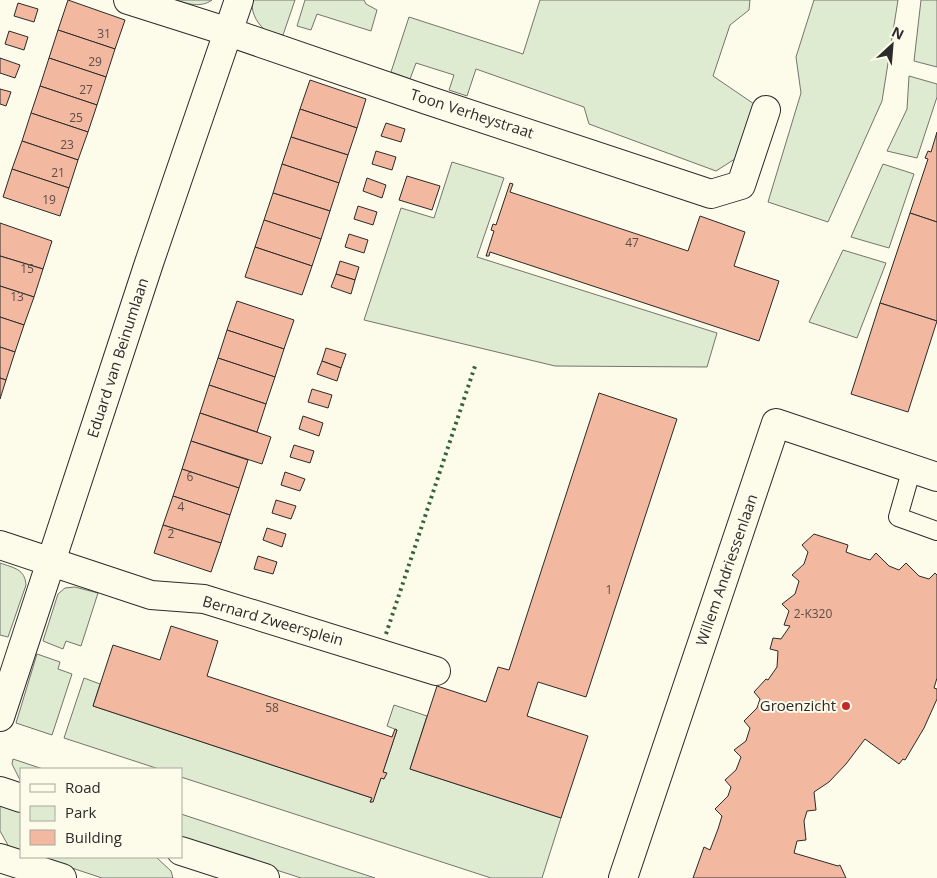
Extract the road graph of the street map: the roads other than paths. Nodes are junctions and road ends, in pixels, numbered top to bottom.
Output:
1 (128, 0) edge
2 (239, 0) edge
3 (229, 32) junction
4 (766, 110) dead end
5 (925, 472) edge
6 (937, 531) edge
7 (0, 545) edge
8 (50, 562) junction
9 (436, 671) dead end
10 (0, 717) edge
11 (0, 791) edge
12 (20, 798) edge
13 (182, 852) edge
14 (0, 858) edge
15 (213, 870) edge
16 (62, 878) edge
17 (265, 878) edge
18 (623, 878) edge

1 - 3 street, Toon Verheystraat
2 - 3 street, Eduard van Beinumlaan
3 - 4 street, Toon Verheystraat
3 - 8 street, Eduard van Beinumlaan
5 - 6 lane
5 - 18 street, Willem Andriessenlaan
7 - 8 street, Bernard Zweersplein
8 - 9 street, Bernard Zweersplein
8 - 10 street, Eduard van Beinumlaan
11 - 12 street
13 - 15 street
14 - 16 street
15 - 17 street

